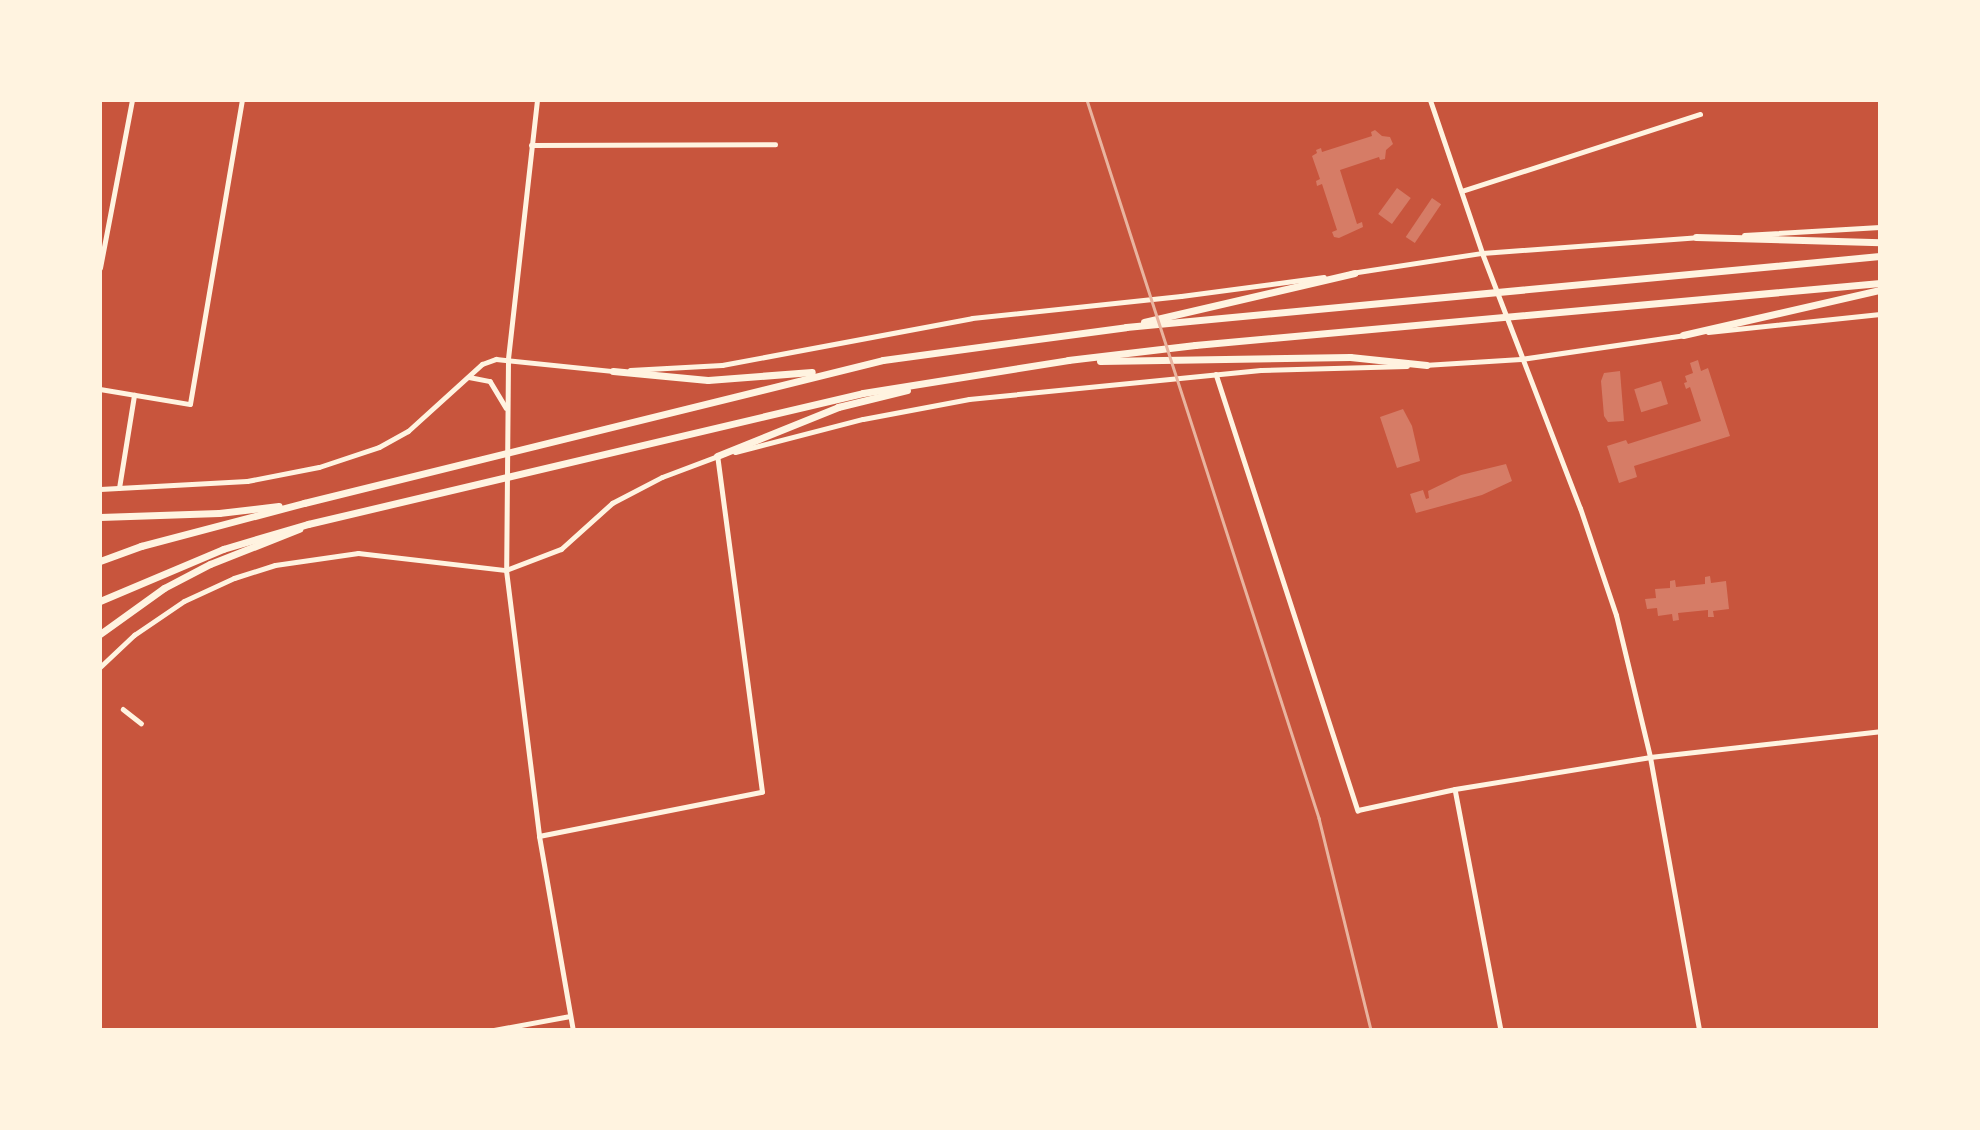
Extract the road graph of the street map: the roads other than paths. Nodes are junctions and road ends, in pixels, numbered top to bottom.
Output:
1 (132, 100) edge
2 (242, 100) edge
3 (537, 100) edge
4 (1430, 100) edge
5 (1700, 114) dead end
6 (775, 144) dead end
7 (530, 145) junction
8 (1462, 191) junction
9 (1880, 227) edge
10 (1696, 237) junction
11 (1880, 242) edge
12 (1482, 253) junction
13 (1880, 256) edge
14 (100, 268) edge
15 (1354, 273) junction
16 (1880, 283) edge
17 (1880, 290) edge
18 (1880, 314) edge
19 (1126, 327) junction
20 (1683, 335) junction
21 (1521, 359) junction
22 (508, 360) junction
23 (1068, 360) junction
24 (1427, 365) junction
25 (834, 370) junction
26 (613, 371) junction
27 (1216, 374) junction
28 (468, 376) junction
29 (965, 376) junction
30 (100, 389) edge
31 (134, 395) junction
32 (506, 408) junction
33 (717, 456) junction
34 (120, 488) junction
35 (100, 489) edge
36 (304, 503) junction
37 (100, 517) edge
38 (307, 524) junction
39 (100, 561) edge
40 (506, 570) junction
41 (100, 601) edge
42 (100, 634) edge
43 (100, 667) edge
44 (123, 709) dead end
45 (141, 723) dead end
46 (1880, 731) edge
47 (1650, 757) junction
48 (1455, 789) junction
49 (539, 836) junction
50 (570, 1016) junction
51 (494, 1030) edge
52 (573, 1030) edge
53 (1501, 1030) edge
54 (1699, 1030) edge

1 - 14 street
2 - 31 street
3 - 7 main road
4 - 8 main road
5 - 8 street
6 - 7 street
7 - 22 main road
8 - 12 main road
9 - 10 main road
10 - 11 highway
10 - 12 main road
12 - 15 main road
12 - 21 main road
13 - 19 highway
15 - 19 highway
15 - 26 main road
16 - 23 highway
17 - 20 highway
18 - 20 main road
19 - 25 highway
20 - 21 main road
21 - 24 main road
21 - 47 main road
22 - 26 main road
22 - 28 main road
22 - 32 main road
23 - 24 highway
23 - 29 highway
24 - 27 main road
25 - 26 highway
25 - 36 highway
27 - 33 main road
27 - 48 street
28 - 32 street
28 - 34 main road
29 - 33 highway
29 - 38 highway
30 - 31 street
31 - 34 street
32 - 40 main road
33 - 40 main road
33 - 49 street
34 - 35 main road
36 - 37 highway
36 - 39 highway
38 - 41 highway
38 - 42 highway
40 - 43 main road
40 - 49 main road
44 - 45 street
46 - 47 street
47 - 48 street
47 - 54 main road
48 - 53 street
49 - 50 main road
50 - 51 street
50 - 52 main road

